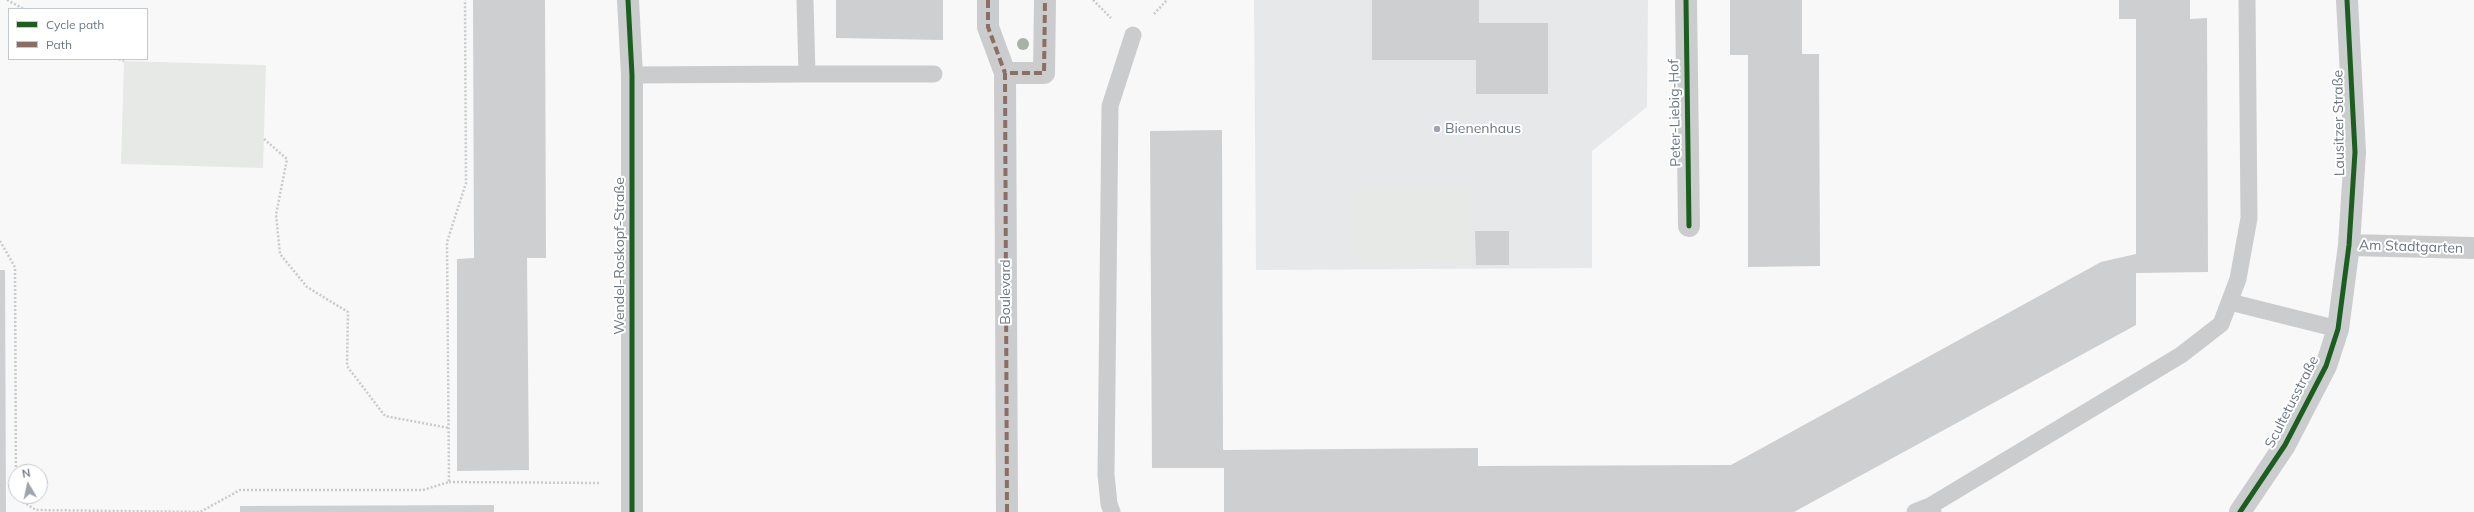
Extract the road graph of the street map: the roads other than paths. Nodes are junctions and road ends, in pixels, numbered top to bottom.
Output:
1 (628, 0) edge
2 (805, 0) edge
3 (988, 0) edge
4 (1045, 0) edge
5 (1686, 0) edge
6 (2247, 0) edge
7 (2347, 0) edge
8 (1133, 35) dead end
9 (1005, 72) junction
10 (807, 74) junction
11 (934, 74) dead end
12 (632, 75) junction
13 (1689, 226) dead end
14 (2349, 245) junction
15 (2474, 248) edge
16 (2230, 302) junction
17 (2338, 329) junction
18 (1926, 510) edge
19 (632, 512) edge
20 (1006, 512) edge
21 (1112, 512) edge
22 (2240, 512) edge

1 - 12 street, Wendel-Roskopf-Straße
2 - 10 lane
3 - 9 street, Boulevard
4 - 9 street
5 - 13 street, Peter-Liebig-Hof
6 - 16 lane
7 - 14 street, Lausitzer Straße
8 - 21 lane
9 - 20 street, Boulevard
10 - 11 lane
10 - 12 lane
12 - 19 street, Wendel-Roskopf-Straße
14 - 15 street, Am Stadtgarten
14 - 17 street, Scultetusstraße
16 - 17 lane
16 - 18 lane
17 - 22 street, Scultetusstraße

